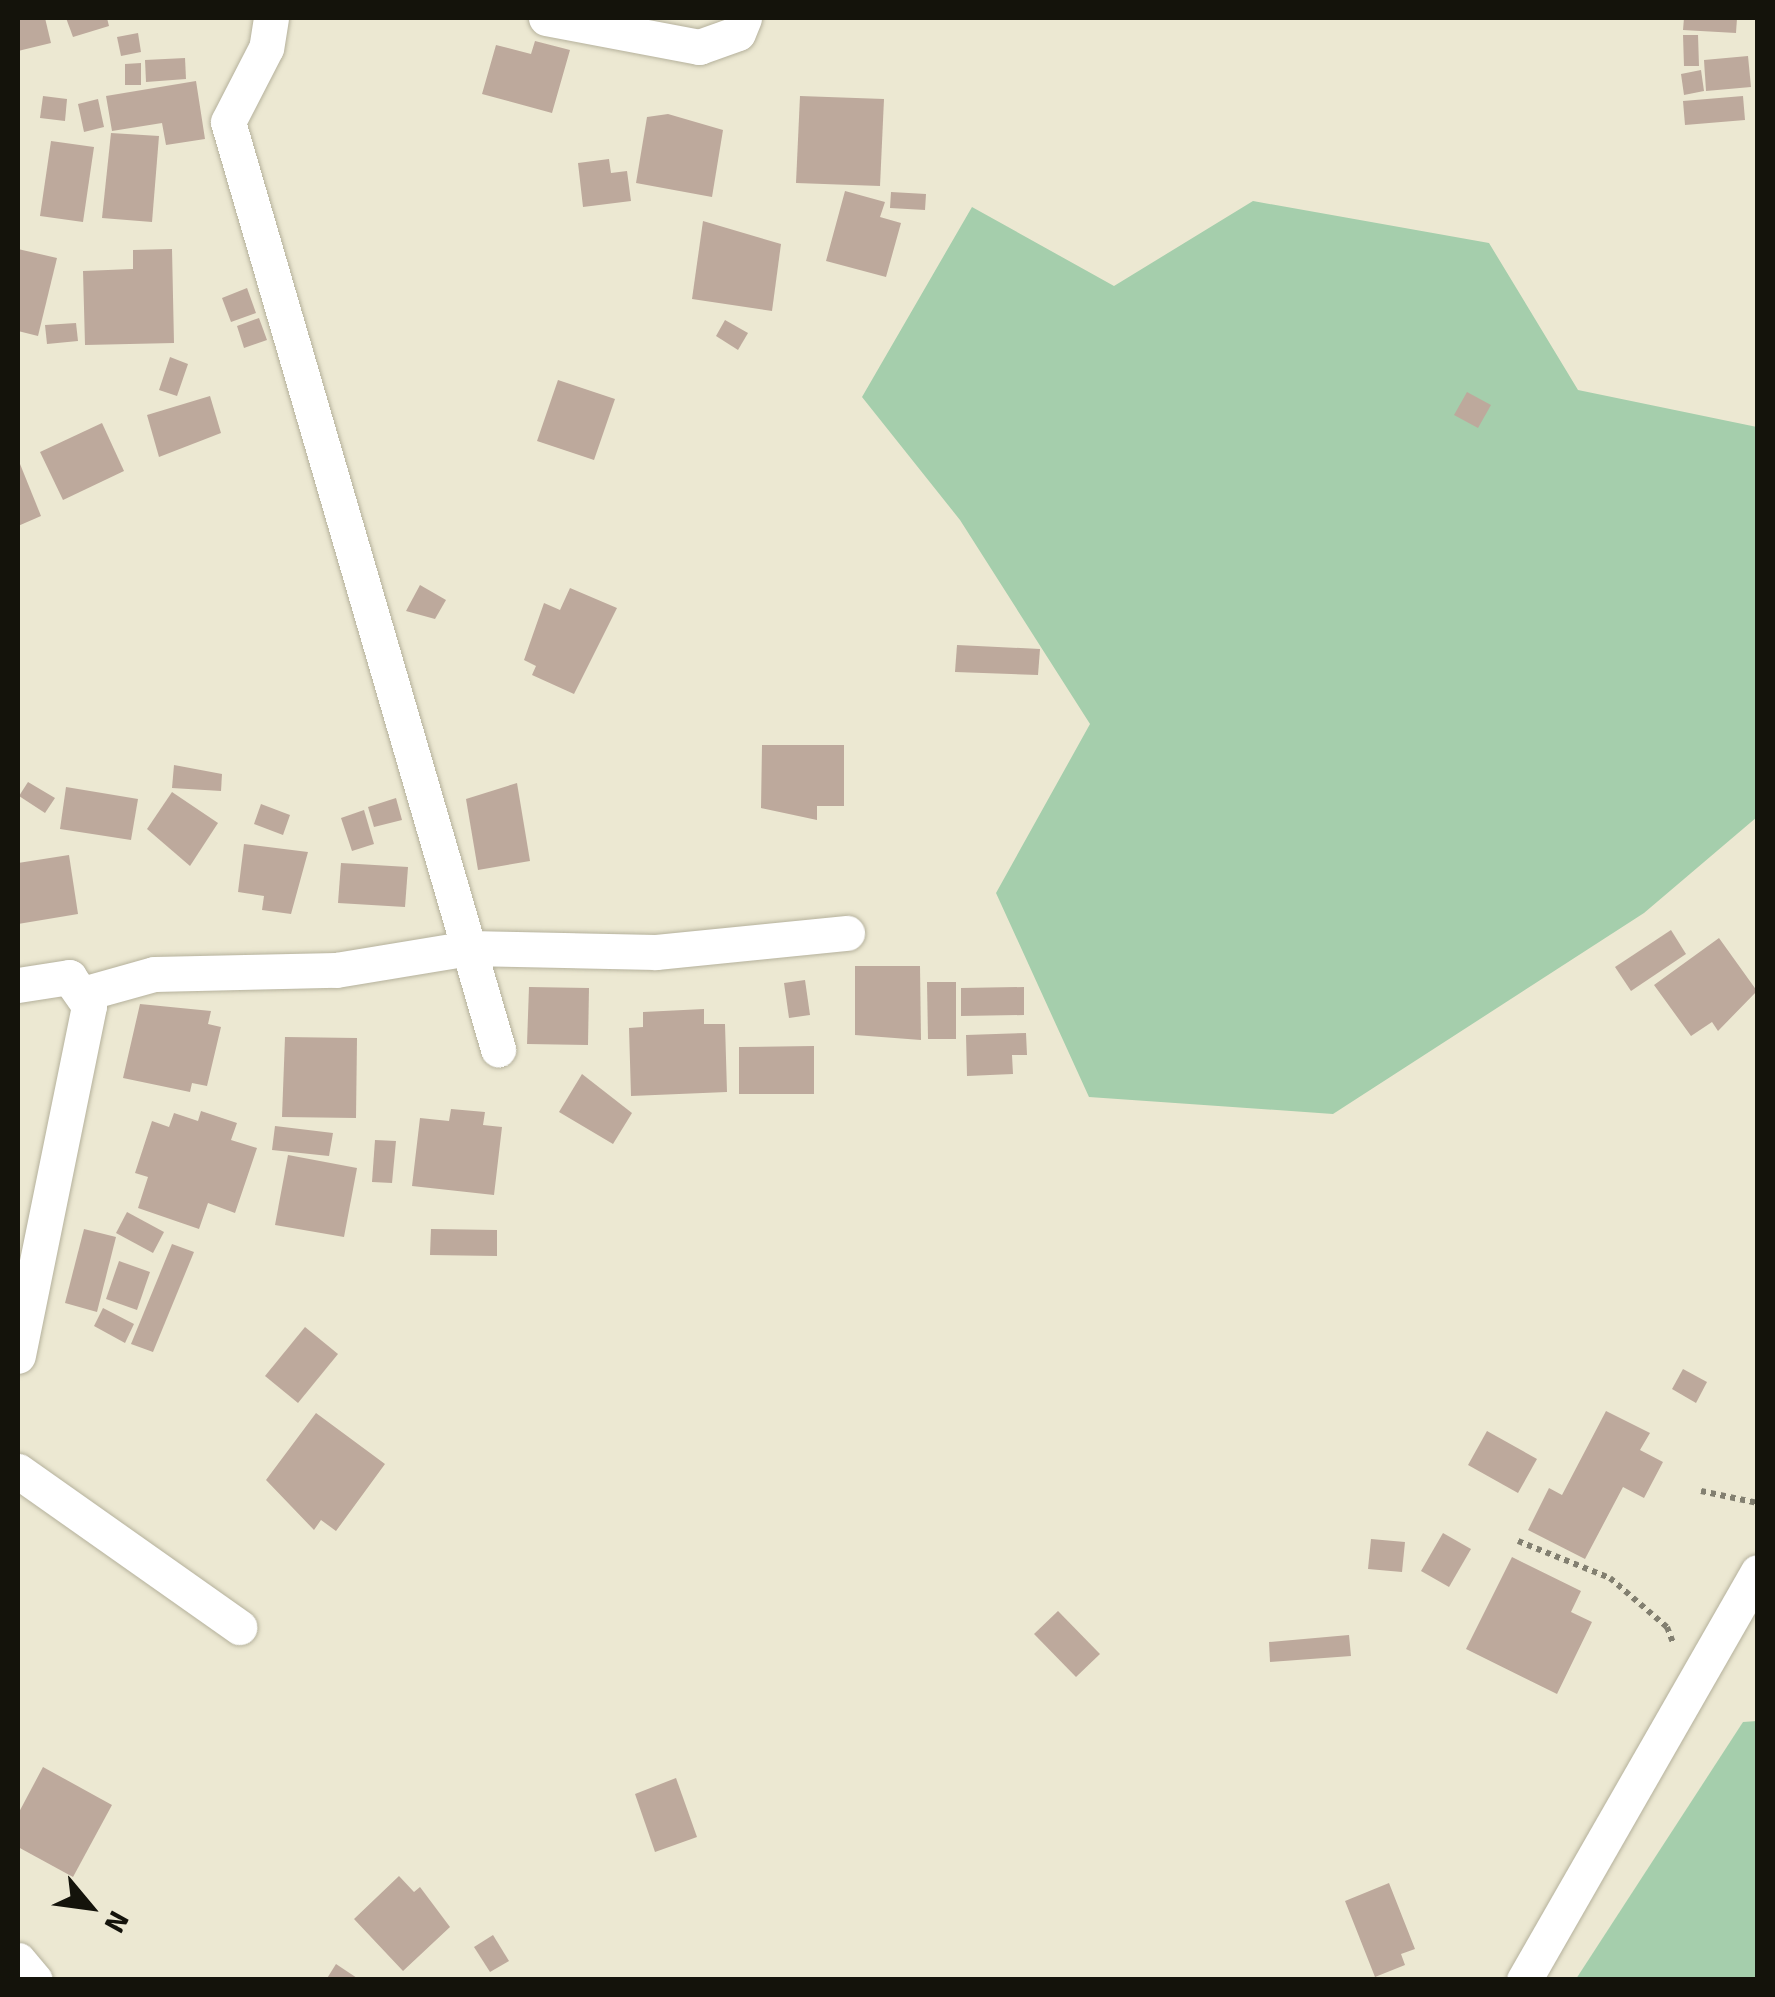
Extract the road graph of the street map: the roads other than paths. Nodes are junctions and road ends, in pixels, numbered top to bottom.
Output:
1 (271, 18) edge
2 (546, 18) edge
3 (744, 18) edge
4 (847, 933) dead end
5 (469, 948) junction
6 (18, 985) edge
7 (86, 993) junction
8 (498, 1049) dead end
9 (18, 1356) edge
10 (18, 1471) edge
11 (1758, 1572) edge
12 (239, 1627) dead end
13 (18, 1960) edge
14 (35, 1980) edge
15 (1524, 1980) edge

1 - 5 street
2 - 3 street
4 - 5 street
5 - 7 street
5 - 8 street
6 - 7 street
7 - 9 street
10 - 12 street
11 - 15 street
13 - 14 street

